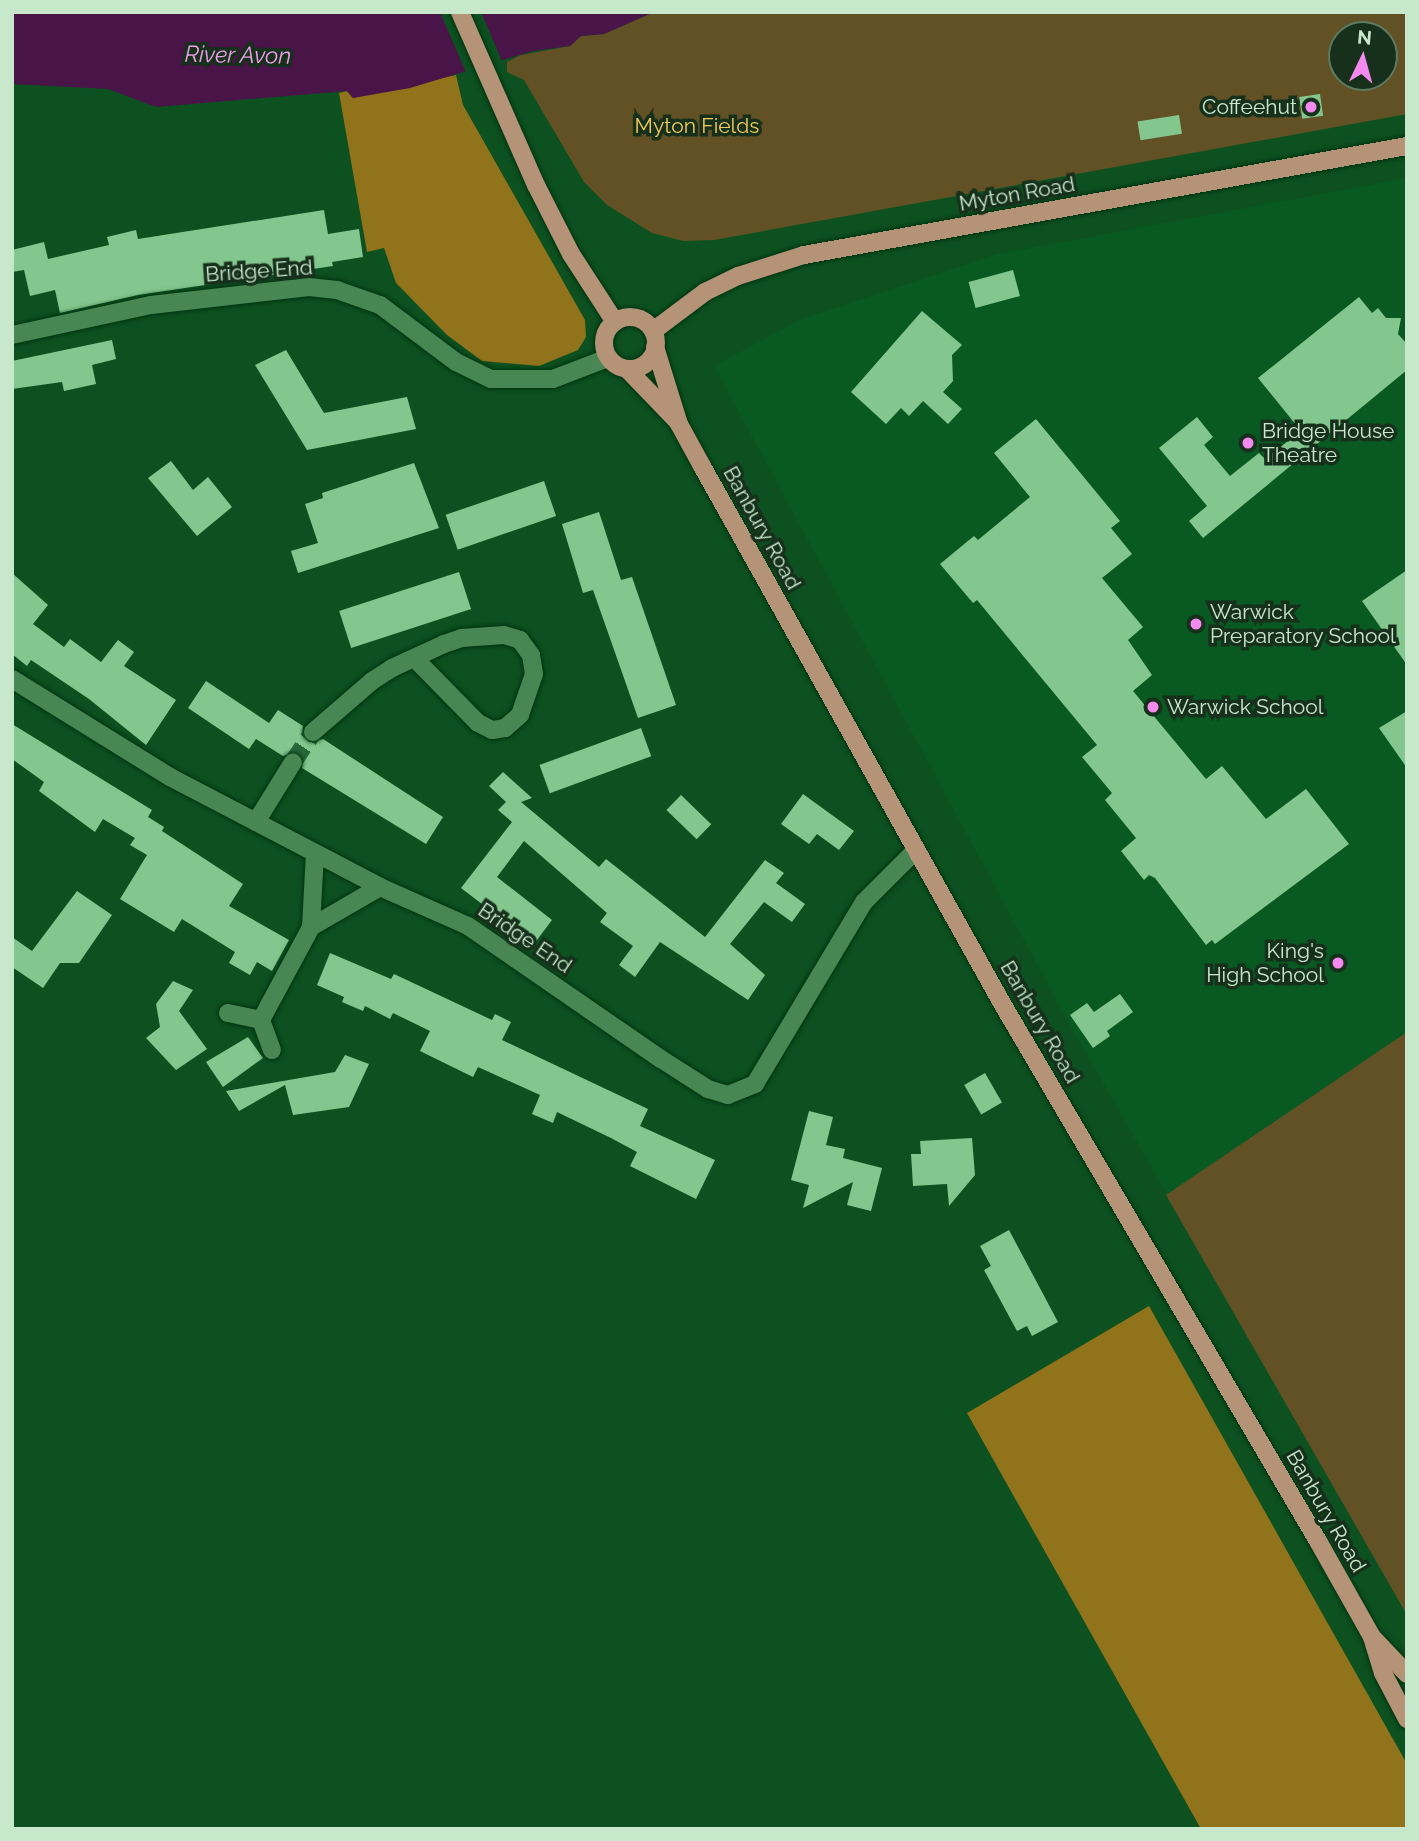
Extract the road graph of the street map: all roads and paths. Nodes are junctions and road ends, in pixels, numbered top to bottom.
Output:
1 (460, 12) edge
2 (1407, 146) edge
3 (615, 322) junction
4 (12, 335) edge
5 (654, 339) junction
6 (608, 358) junction
7 (627, 369) junction
8 (679, 424) junction
9 (415, 659) junction
10 (12, 679) edge
11 (313, 732) tunnel mouth
12 (293, 762) tunnel mouth
13 (256, 822) junction
14 (916, 850) junction
15 (315, 853) junction
16 (380, 887) junction
17 (311, 927) junction
18 (228, 1013) dead end
19 (261, 1020) junction
20 (272, 1050) dead end
21 (1372, 1637) junction
22 (1407, 1674) edge
23 (1407, 1719) edge

1 - 3 main road
2 - 5 main road, Myton Road
3 - 5 main road
3 - 6 main road
4 - 6 street, Bridge End
5 - 7 main road
5 - 8 main road, Banbury Road
6 - 7 main road
7 - 8 main road, Banbury Road
8 - 14 main road, Banbury Road
9 - 9 street
9 - 11 street
10 - 13 street, Bridge End
12 - 13 street
13 - 15 street, Bridge End
14 - 16 street, Bridge End
14 - 21 main road, Banbury Road
15 - 16 street, Bridge End
15 - 17 street
16 - 17 street
17 - 19 street
18 - 19 street
19 - 20 street
21 - 22 main road, Banbury Road
21 - 23 main road, Banbury Road

